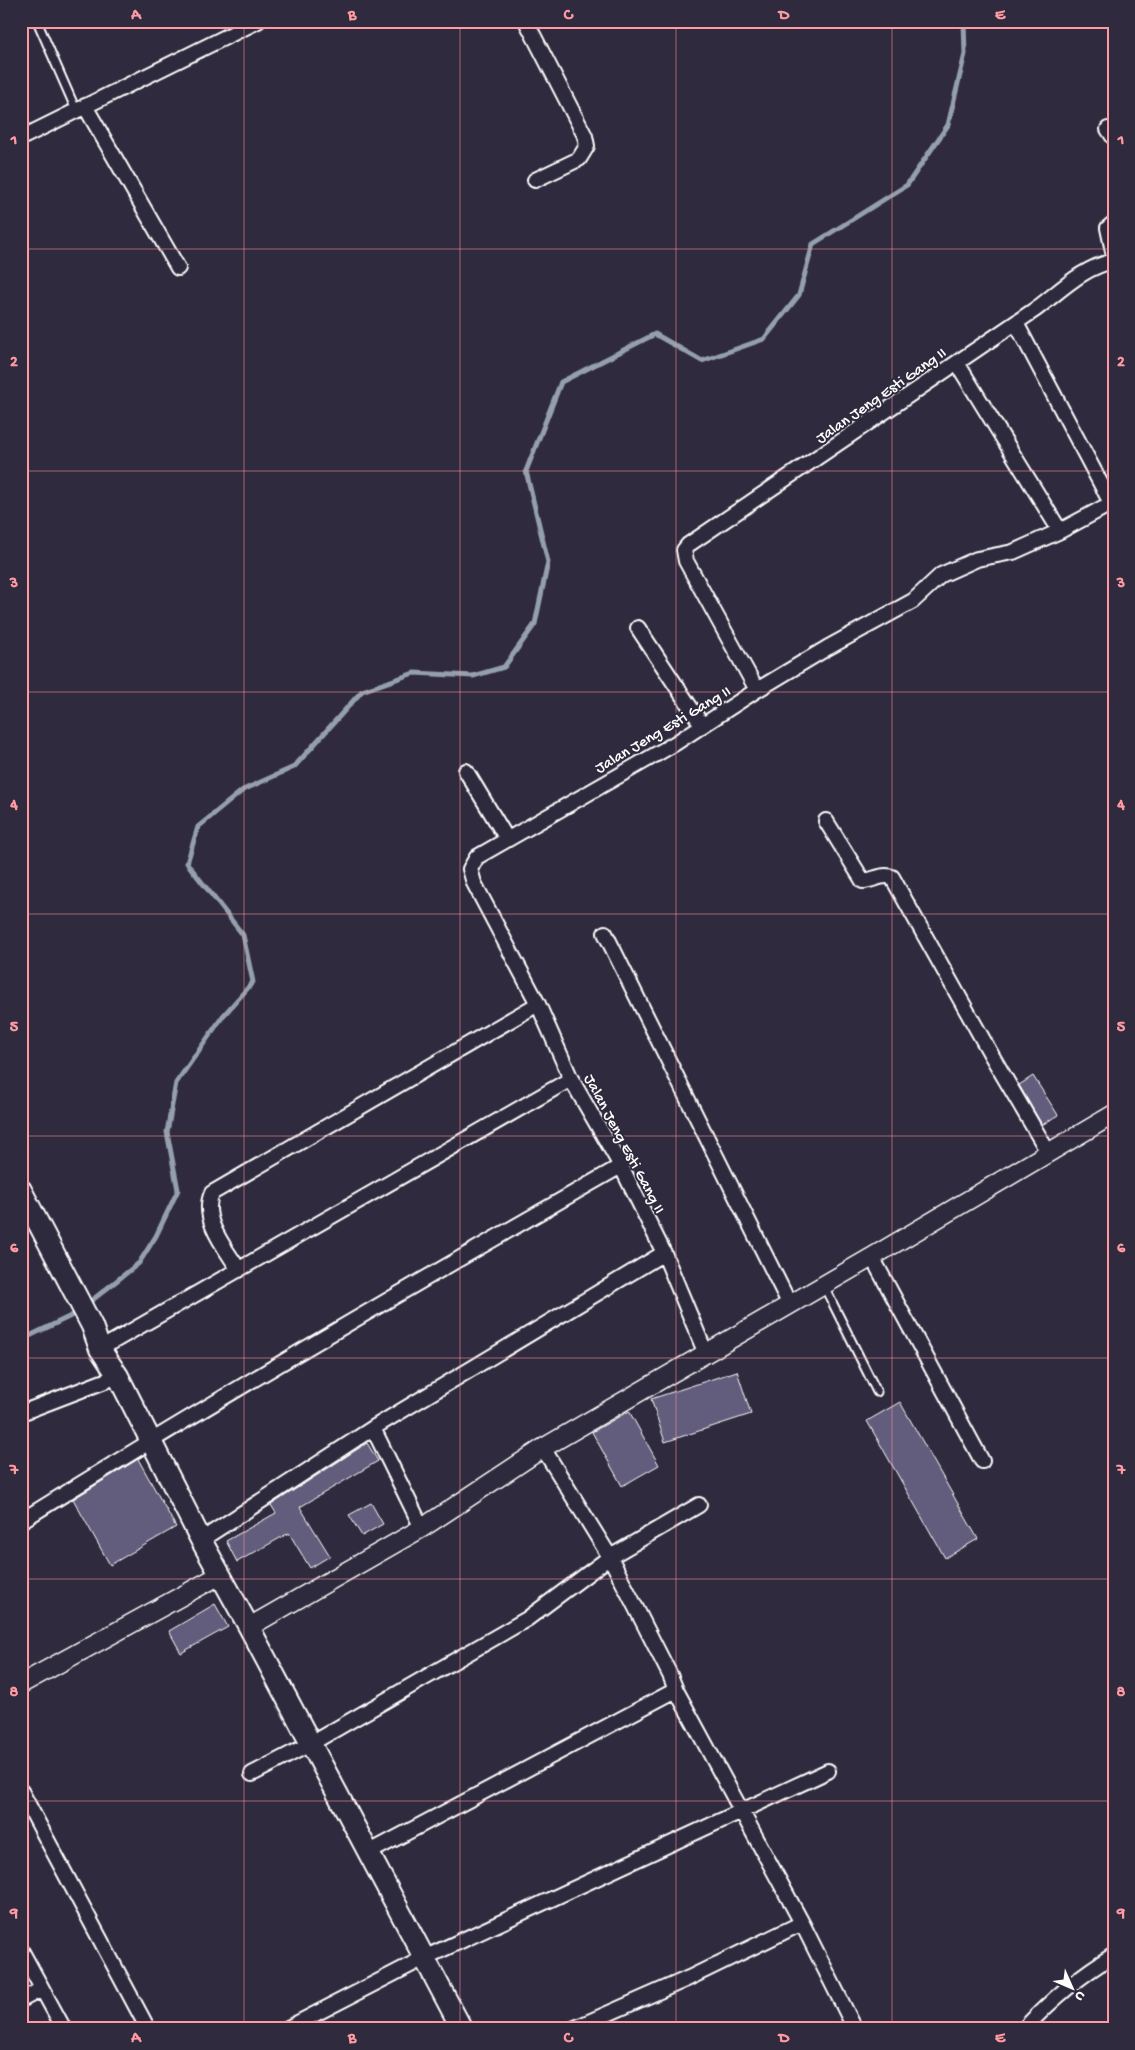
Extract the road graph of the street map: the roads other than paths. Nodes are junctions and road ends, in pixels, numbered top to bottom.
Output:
1 (37, 21) edge
2 (258, 21) edge
3 (526, 21) edge
4 (80, 108) junction
5 (21, 138) edge
6 (535, 180) dead end
7 (1114, 224) edge
8 (1114, 256) edge
9 (1114, 262) edge
10 (178, 268) dead end
11 (1016, 323) junction
12 (957, 363) junction
13 (1112, 502) edge
14 (1060, 531) junction
15 (638, 628) dead end
16 (757, 690) junction
17 (702, 725) junction
18 (466, 771) dead end
19 (826, 821) dead end
20 (507, 839) junction
21 (605, 933) dead end
22 (538, 1004) junction
23 (572, 1079) junction
24 (1114, 1114) edge
25 (1048, 1152) junction
26 (621, 1166) junction
27 (21, 1190) edge
28 (664, 1253) junction
29 (872, 1258) junction
30 (239, 1270) junction
31 (824, 1286) junction
32 (790, 1305) junction
33 (100, 1349) junction
34 (706, 1354) junction
35 (118, 1376) junction
36 (877, 1392) dead end
37 (21, 1413) edge
38 (373, 1428) junction
39 (150, 1441) junction
40 (543, 1448) junction
41 (982, 1461) dead end
42 (699, 1505) dead end
43 (21, 1521) edge
44 (422, 1528) junction
45 (201, 1540) junction
46 (610, 1557) junction
47 (220, 1576) junction
48 (249, 1627) junction
49 (21, 1684) edge
50 (676, 1690) junction
51 (310, 1744) junction
52 (828, 1771) dead end
53 (252, 1774) dead end
54 (21, 1791) edge
55 (742, 1811) junction
56 (368, 1853) junction
57 (802, 1923) junction
58 (21, 1950) edge
59 (1114, 1955) edge
60 (424, 1958) junction
61 (42, 1989) junction
62 (21, 2000) edge
63 (64, 2029) edge
64 (148, 2029) edge
65 (286, 2029) edge
66 (462, 2029) edge
67 (573, 2029) edge
68 (856, 2029) edge
69 (1024, 2029) edge

1 - 4 lane
2 - 4 street
3 - 6 street
4 - 5 street
4 - 10 street
7 - 8 street
9 - 11 street, Jalan Jeng Esti Gang II
11 - 12 street, Jalan Jeng Esti Gang II
11 - 13 street
12 - 14 street
12 - 16 street, Jalan Jeng Esti Gang II
13 - 14 street
14 - 16 street
15 - 17 street
16 - 17 street, Jalan Jeng Esti Gang II
17 - 20 street, Jalan Jeng Esti Gang II
18 - 20 street
19 - 25 street
20 - 22 street, Jalan Jeng Esti Gang II
21 - 32 street
22 - 23 street, Jalan Jeng Esti Gang II
22 - 30 street
23 - 26 street, Jalan Jeng Esti Gang II
23 - 30 street
24 - 25 street
25 - 29 street
26 - 28 street, Jalan Jeng Esti Gang II
26 - 39 street
27 - 33 main road
28 - 34 street, Jalan Jeng Esti Gang II
28 - 38 street
29 - 31 street
29 - 41 street
30 - 33 street
31 - 32 street
31 - 36 lane
32 - 34 street
33 - 35 main road
34 - 40 street
35 - 37 street
35 - 39 main road
38 - 44 street
38 - 45 street
39 - 43 street
39 - 45 main road
40 - 44 street
40 - 46 street
42 - 46 street
44 - 48 street
45 - 47 main road
46 - 50 street
46 - 51 street
47 - 48 main road
47 - 49 street
48 - 51 main road
50 - 55 street
50 - 56 street
51 - 53 street
51 - 56 main road
52 - 55 street
54 - 64 street
55 - 57 street
55 - 60 street
56 - 60 main road
57 - 67 street
57 - 68 street
58 - 61 street
59 - 69 street
60 - 65 street
60 - 66 main road
61 - 62 street
61 - 63 street

